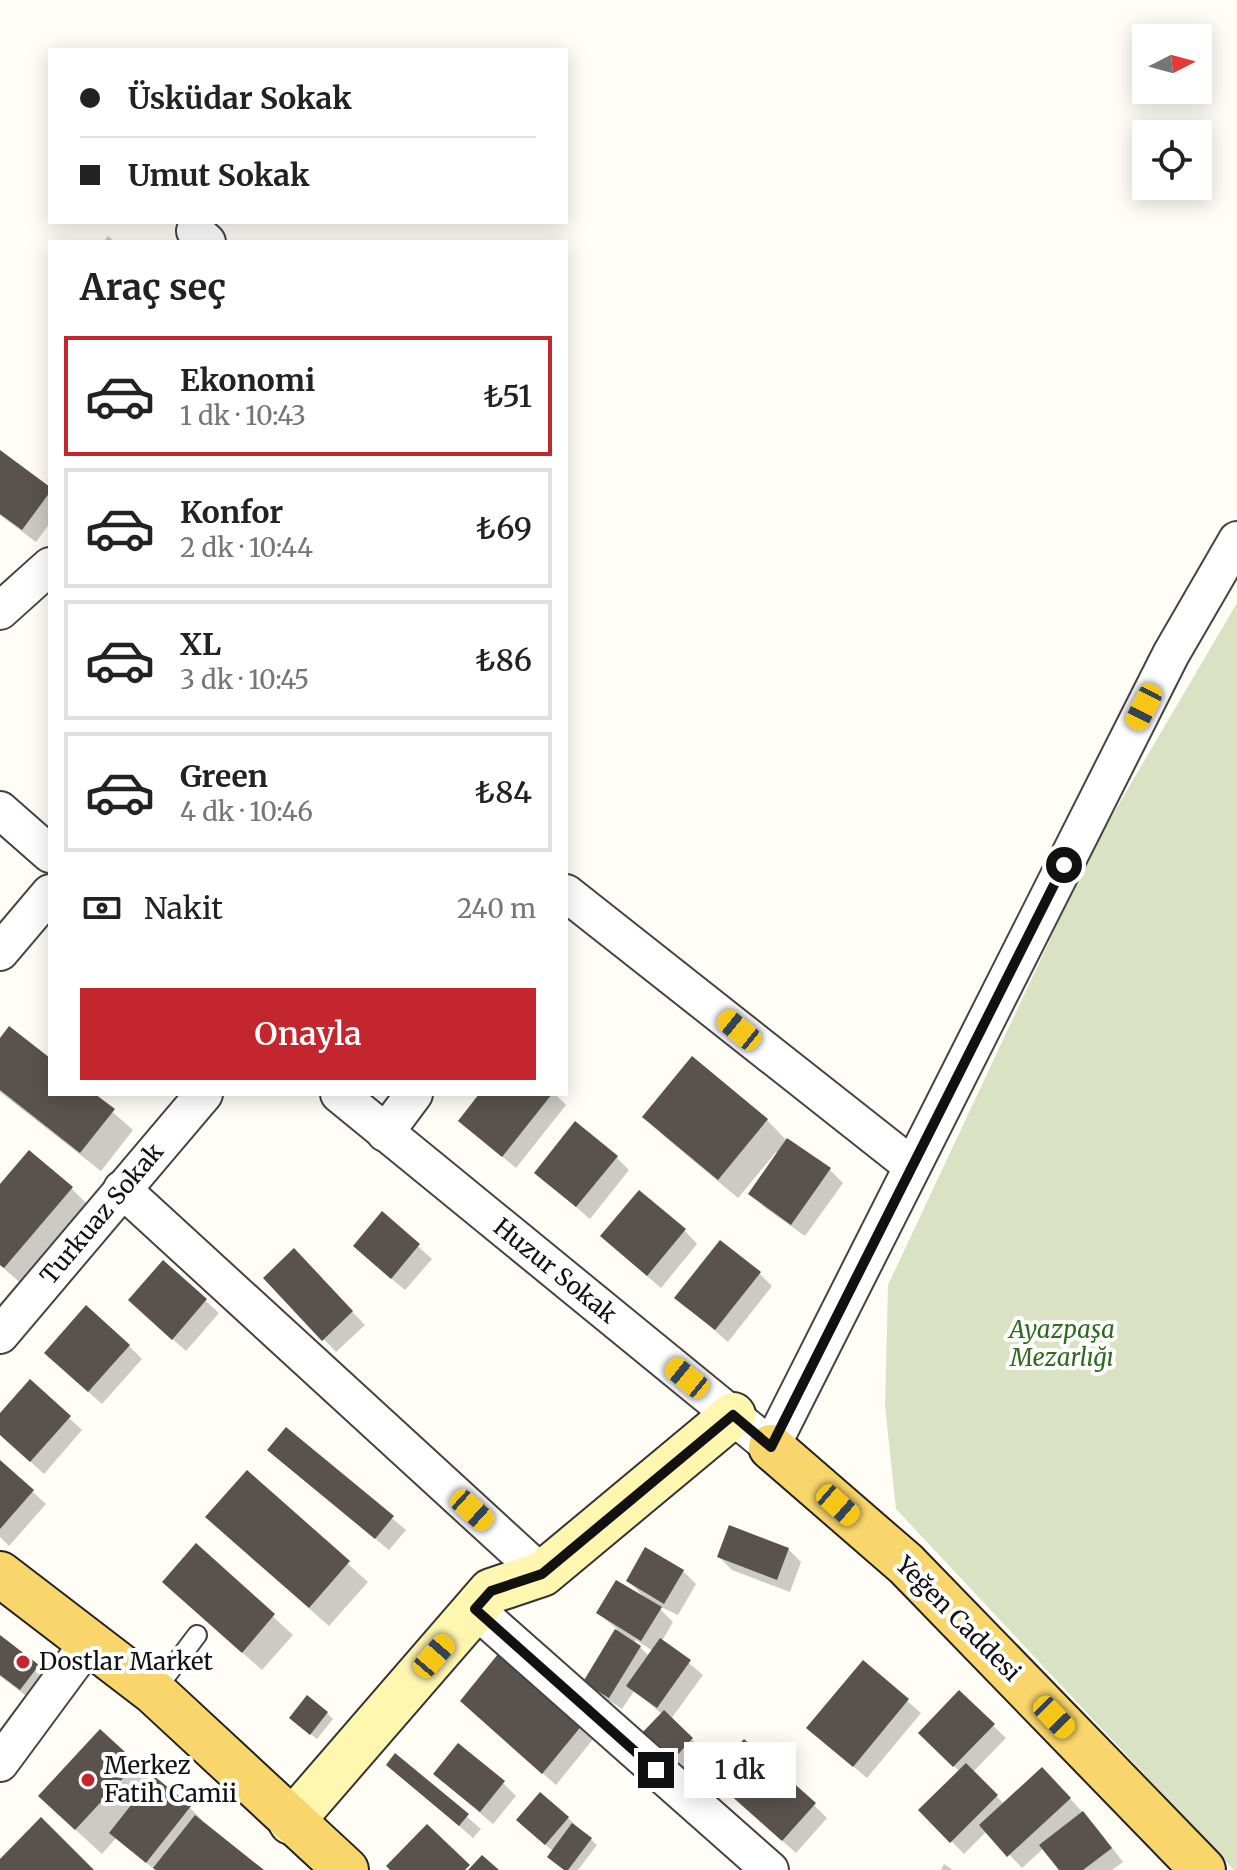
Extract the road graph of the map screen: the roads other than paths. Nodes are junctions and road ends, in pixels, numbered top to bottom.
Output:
1 (1237, 540) edge
2 (48, 568) edge
3 (0, 611) edge
4 (0, 810) edge
5 (48, 852) edge
6 (48, 895) edge
7 (568, 895) edge
8 (0, 952) edge
9 (202, 1096) edge
10 (341, 1096) edge
11 (413, 1096) edge
12 (385, 1133) junction
13 (912, 1166) junction
14 (122, 1189) junction
15 (0, 1335) edge
16 (733, 1415) junction
17 (771, 1447) junction
18 (0, 1574) edge
19 (542, 1574) junction
20 (475, 1609) junction
21 (197, 1635) dead end
22 (90, 1641) junction
23 (154, 1692) junction
24 (0, 1763) edge
25 (291, 1822) junction
26 (346, 1870) edge
27 (770, 1870) edge
28 (1203, 1870) edge

1 - 13 street
2 - 3 street
4 - 5 street
6 - 8 street
7 - 13 street
9 - 14 street, Turkuaz Sokak
10 - 12 street, Huzur Sokak
11 - 12 street
12 - 16 street, Huzur Sokak
13 - 17 street
14 - 15 street, Turkuaz Sokak
14 - 19 street
16 - 17 street, Huzur Sokak
16 - 19 street
17 - 28 main road, Yeğen Caddesi
18 - 22 main road
19 - 20 street
20 - 25 street
20 - 27 street
21 - 23 lane
22 - 23 main road
22 - 24 street
23 - 25 main road
25 - 26 main road

